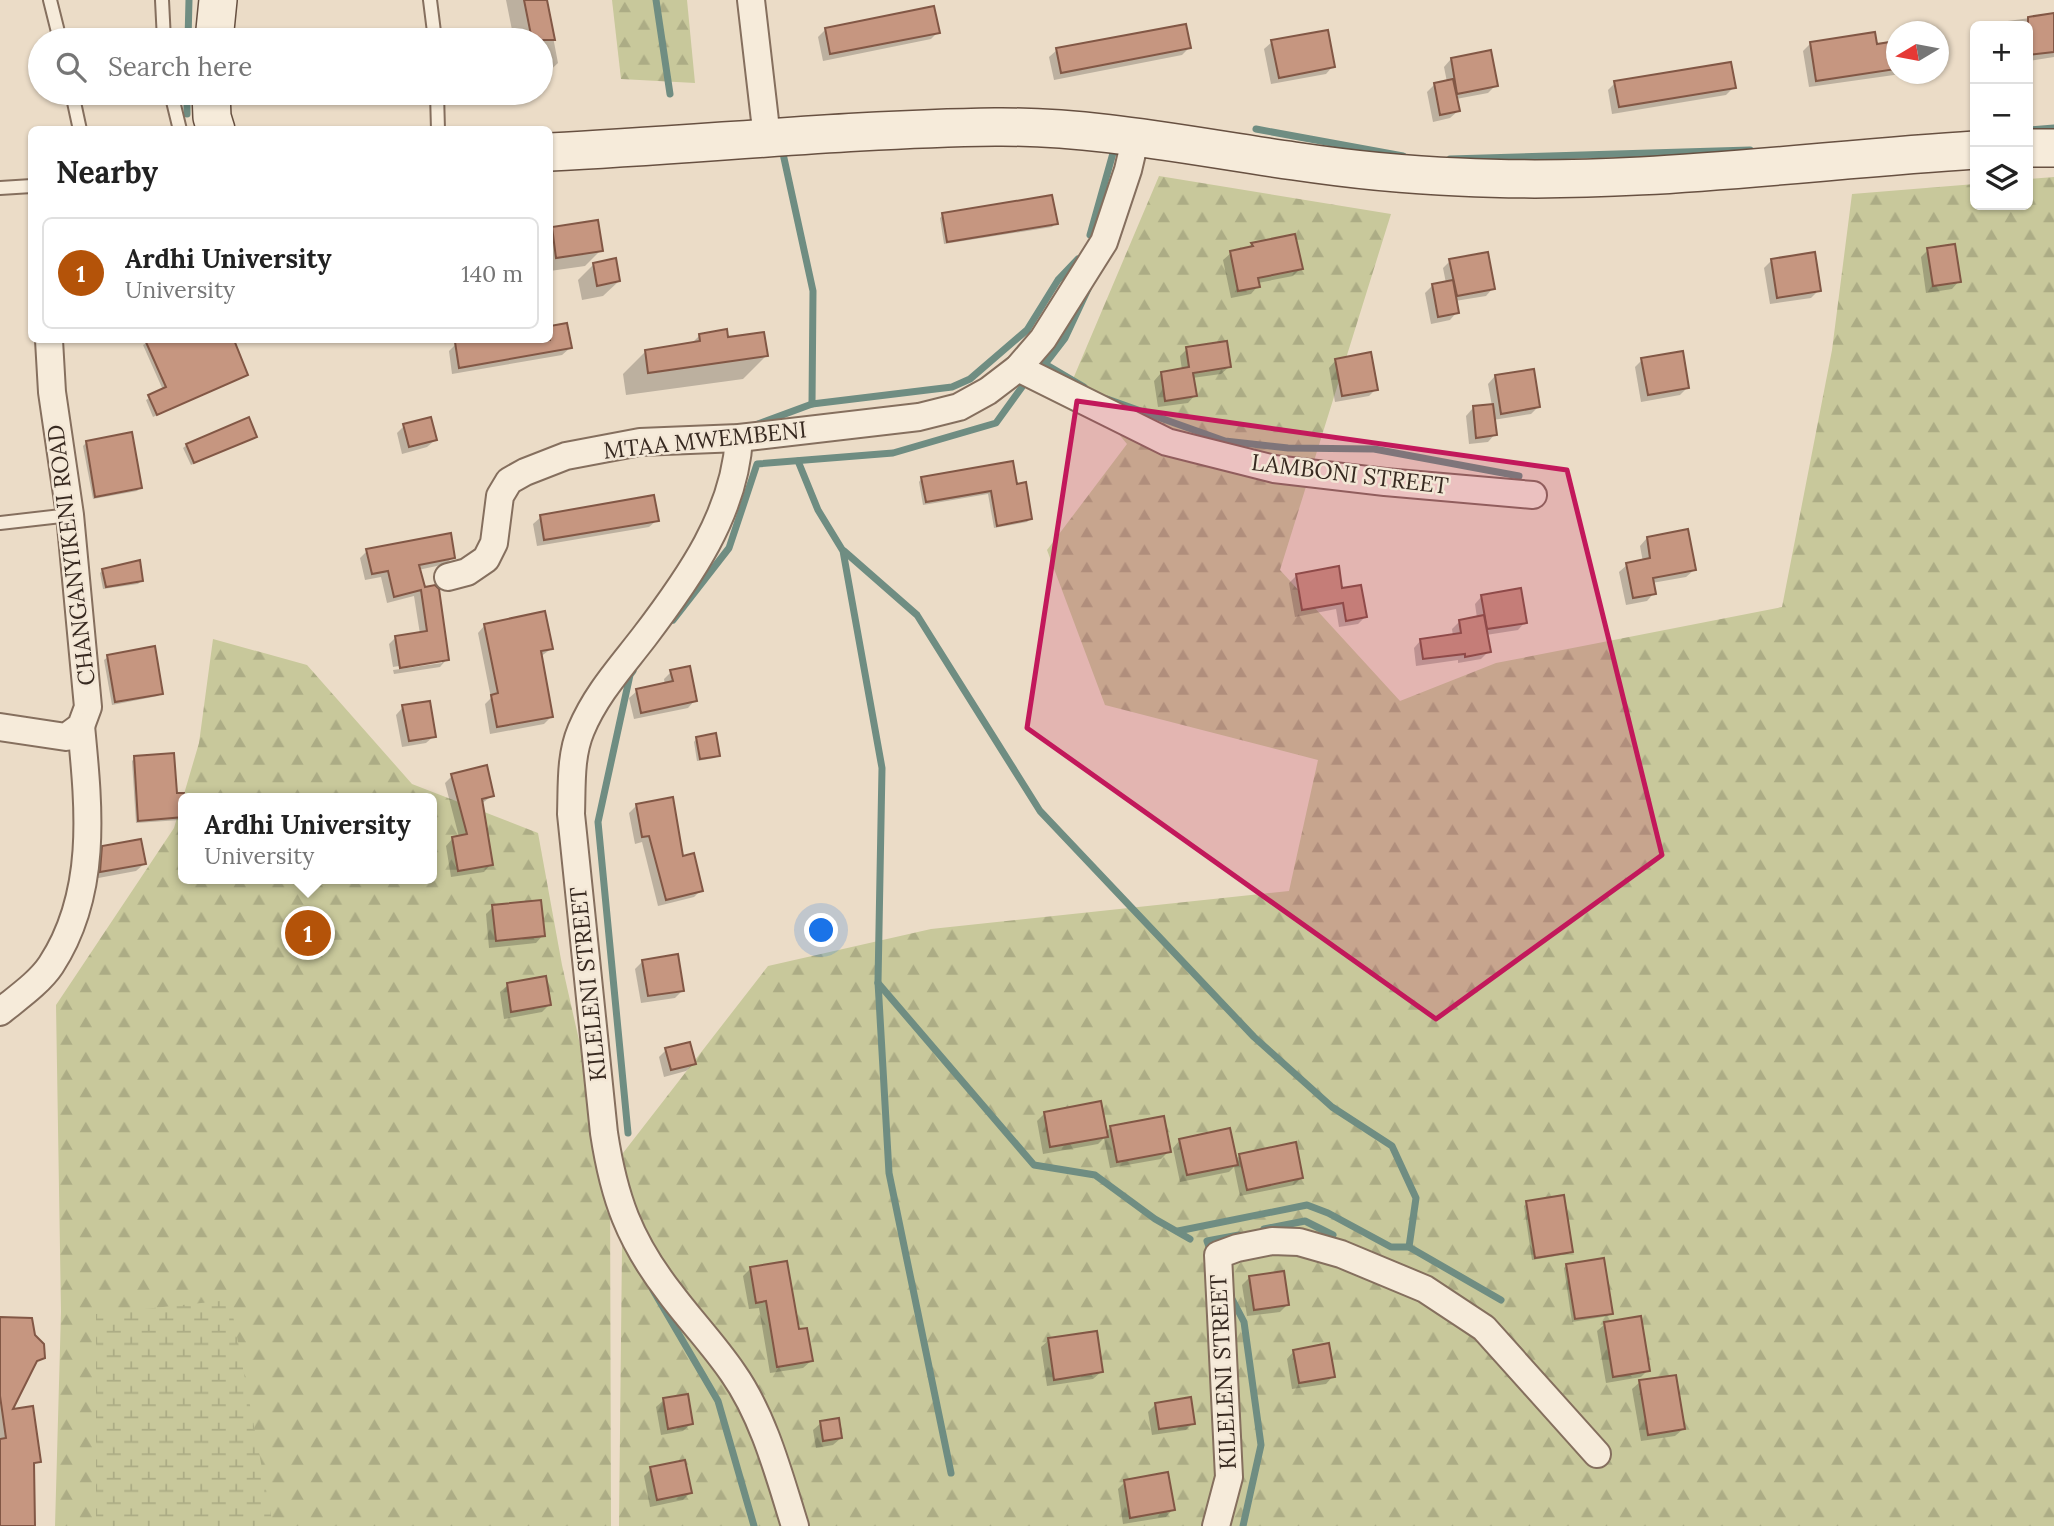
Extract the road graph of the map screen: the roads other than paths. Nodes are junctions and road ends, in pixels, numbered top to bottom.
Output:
1 (50, 0) edge
2 (162, 0) edge
3 (218, 0) edge
4 (430, 0) edge
5 (751, 0) edge
6 (57, 28) edge
7 (163, 28) edge
8 (215, 28) edge
9 (434, 28) edge
10 (75, 105) edge
11 (174, 105) edge
12 (212, 105) edge
13 (437, 105) edge
14 (79, 126) edge
15 (179, 126) edge
16 (215, 126) edge
17 (438, 126) edge
18 (1136, 136) junction
19 (767, 138) junction
20 (2033, 148) edge
21 (2054, 148) edge
22 (1970, 150) edge
23 (553, 152) edge
24 (28, 186) edge
25 (0, 188) edge
26 (49, 343) edge
27 (1018, 368) junction
28 (739, 438) junction
29 (1533, 495) dead end
30 (70, 515) junction
31 (0, 523) edge
32 (448, 577) dead end
33 (81, 726) junction
34 (0, 727) edge
35 (0, 1012) edge
36 (1597, 1454) dead end
37 (795, 1526) edge
38 (1216, 1526) edge

1 - 6 lane
2 - 7 lane
3 - 8 street
4 - 9 lane
5 - 19 street
10 - 14 lane
11 - 15 lane
12 - 16 street
13 - 17 lane
18 - 19 street
18 - 22 street
18 - 27 street, MTAA MWEMBENI
19 - 23 street
20 - 21 street
24 - 25 lane
26 - 30 street, CHANGANYIKENI ROAD
27 - 28 street, MTAA MWEMBENI
27 - 29 street, LAMBONI STREET
28 - 32 street, MTAA MWEMBENI
28 - 37 street, KILELENI STREET
30 - 31 lane
30 - 33 street, CHANGANYIKENI ROAD
33 - 34 street
33 - 35 street, CHANGANYIKENI ROAD
36 - 38 street, KILELENI STREET

